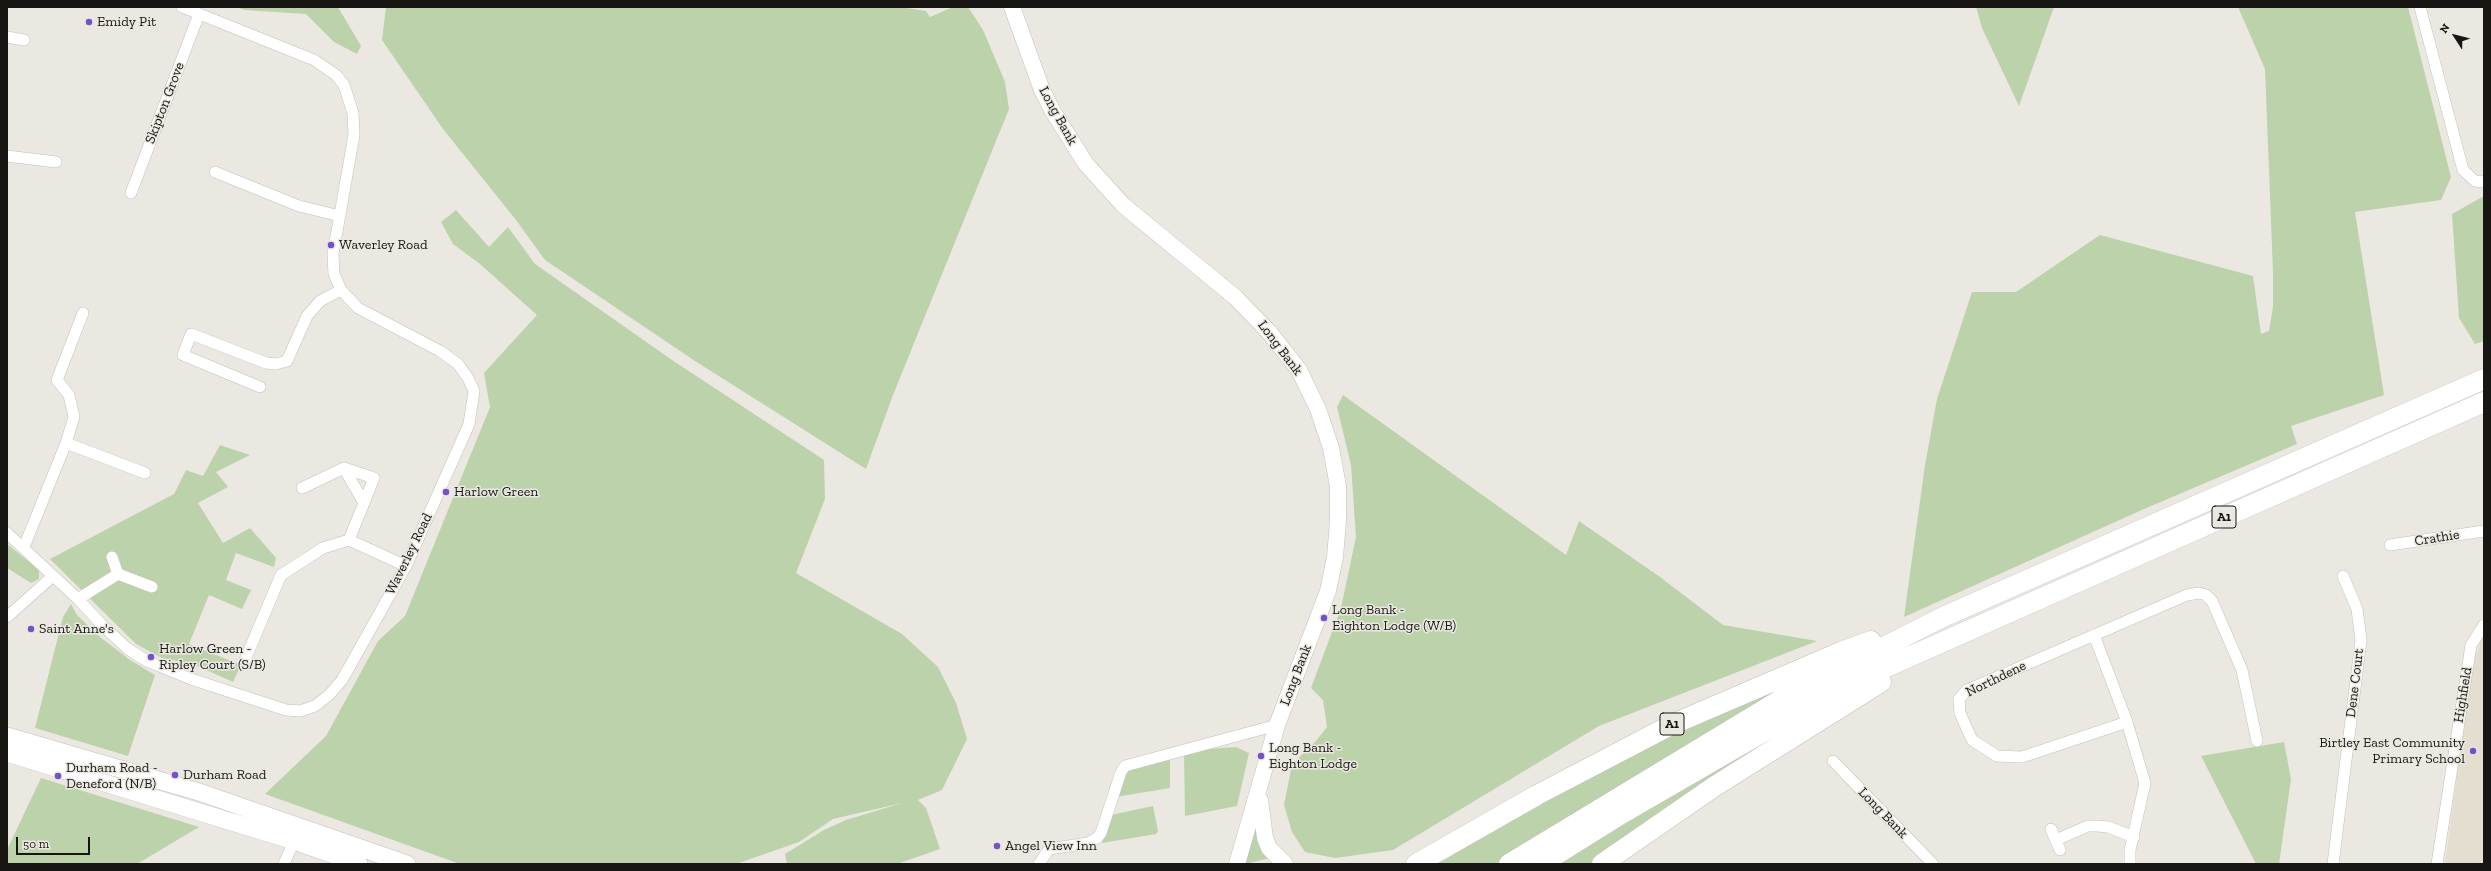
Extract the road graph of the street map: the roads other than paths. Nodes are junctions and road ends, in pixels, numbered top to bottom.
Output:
1 (182, 7) edge
2 (1012, 7) edge
3 (2420, 7) edge
4 (199, 14) junction
5 (7, 37) edge
6 (24, 40) dead end
7 (7, 156) edge
8 (56, 162) dead end
9 (215, 172) dead end
10 (2484, 182) edge
11 (131, 193) dead end
12 (340, 216) junction
13 (341, 290) junction
14 (82, 313) dead end
15 (2484, 379) edge
16 (260, 387) dead end
17 (2484, 402) edge
18 (66, 443) junction
19 (344, 468) junction
20 (145, 473) dead end
21 (302, 488) dead end
22 (364, 503) junction
23 (2484, 531) edge
24 (7, 533) edge
25 (349, 540) junction
26 (2390, 545) dead end
27 (24, 547) junction
28 (112, 557) dead end
29 (406, 566) junction
30 (118, 574) junction
31 (53, 576) junction
32 (2342, 576) dead end
33 (152, 587) dead end
34 (78, 599) junction
35 (1942, 616) junction
36 (7, 617) edge
37 (2484, 625) edge
38 (1963, 631) junction
39 (2094, 635) junction
40 (245, 660) dead end
41 (2127, 722) junction
42 (1277, 725) junction
43 (7, 736) edge
44 (2257, 741) dead end
45 (7, 753) edge
46 (1833, 761) dead end
47 (1259, 788) junction
48 (2051, 829) dead end
49 (2134, 837) junction
50 (294, 841) junction
51 (284, 864) edge
52 (359, 864) edge
53 (407, 864) edge
54 (1038, 864) edge
55 (1237, 864) edge
56 (1285, 864) edge
57 (1416, 864) edge
58 (1510, 864) edge
59 (1541, 864) edge
60 (1602, 864) edge
61 (1933, 864) edge
62 (2130, 864) edge
63 (2333, 864) edge
64 (2437, 864) edge

1 - 4 street, Waverley Road
2 - 42 main road, Long Bank
3 - 10 street
4 - 11 street, Skipton Grove
4 - 12 street, Waverley Road
5 - 6 street
7 - 8 street
9 - 12 street
12 - 13 street, Waverley Road
13 - 16 street
13 - 29 street, Waverley Road
14 - 18 street
15 - 35 highway, A1
17 - 38 highway, A1
18 - 20 street
18 - 27 street
19 - 21 street
19 - 22 street
19 - 22 street
22 - 25 street
23 - 26 street, Crathie
24 - 27 street, Waverley Road
25 - 29 street
25 - 40 street
27 - 31 street, Waverley Road
28 - 30 street
29 - 34 street, Waverley Road
30 - 33 street
30 - 34 street
31 - 34 street, Waverley Road
31 - 36 street
32 - 63 street, Dene Court
35 - 57 highway, A1
35 - 58 highway, A1
37 - 64 street, Highfield
38 - 59 highway, A1
38 - 60 highway, A1
39 - 41 street
39 - 41 street, Northdene
39 - 44 street, Northdene
41 - 49 street
42 - 47 main road, Long Bank
42 - 54 street
43 - 53 main road
45 - 50 main road
46 - 61 street, Long Bank
47 - 55 main road, Long Bank
47 - 56 main road, Long Bank
48 - 49 street
49 - 62 street
50 - 51 street
50 - 52 main road

